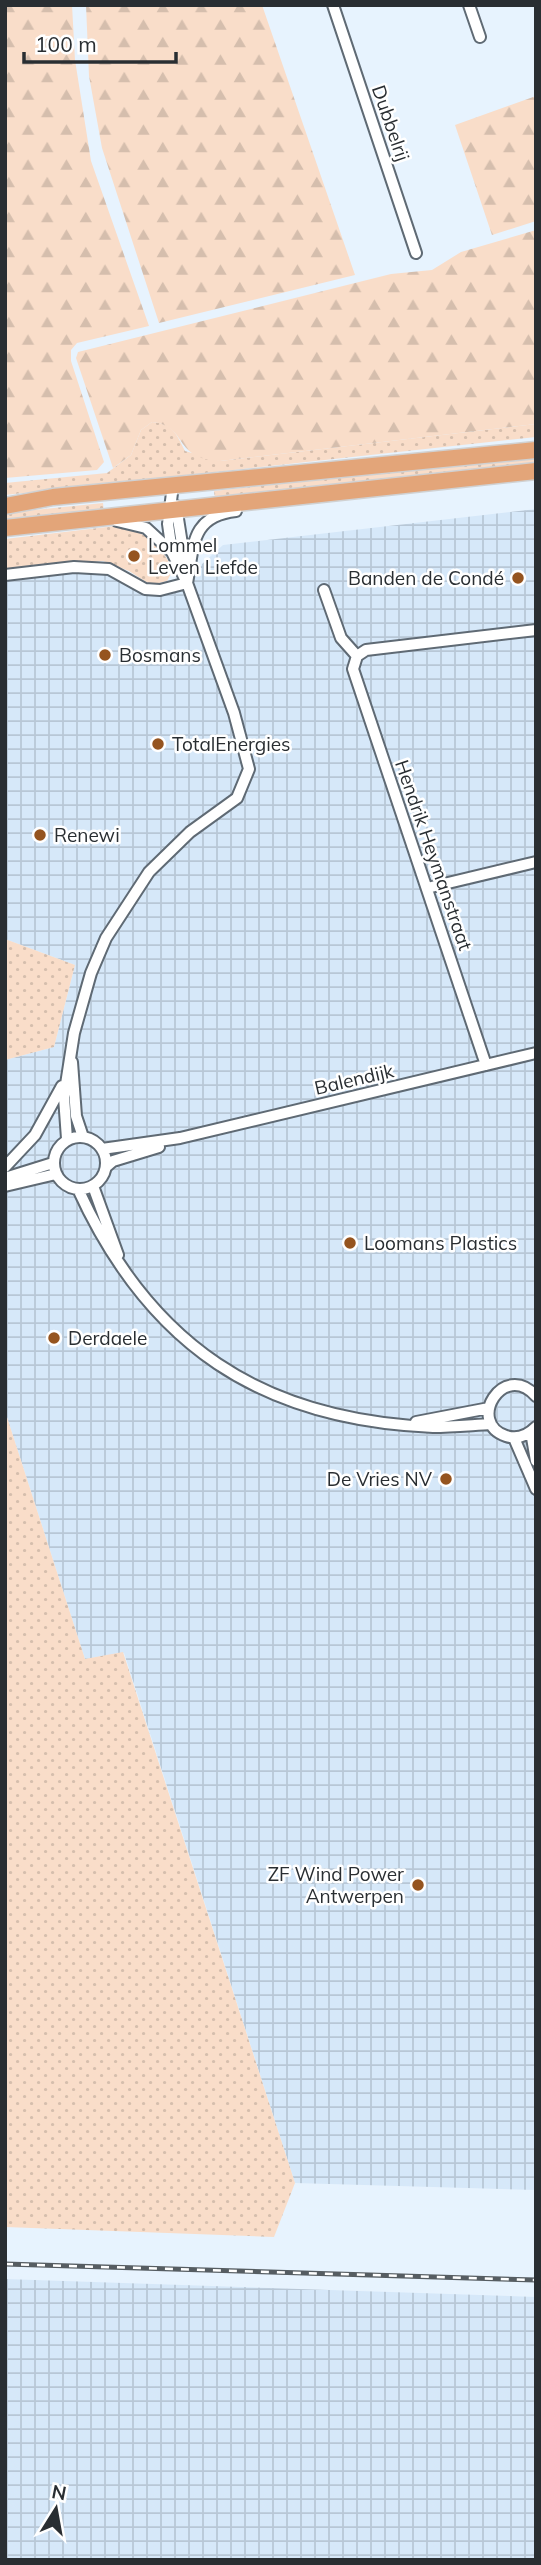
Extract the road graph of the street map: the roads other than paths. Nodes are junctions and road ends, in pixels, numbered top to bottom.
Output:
1 (332, 5) edge
2 (469, 5) edge
3 (480, 37) dead end
4 (416, 253) dead end
5 (536, 450) edge
6 (350, 469) junction
7 (536, 471) edge
8 (172, 493) junction
9 (275, 499) junction
10 (27, 504) junction
11 (5, 506) edge
12 (173, 509) junction
13 (90, 518) junction
14 (5, 528) edge
15 (172, 552) junction
16 (5, 575) edge
17 (187, 583) junction
18 (324, 590) dead end
19 (536, 630) edge
20 (357, 656) junction
21 (536, 862) edge
22 (427, 888) junction
23 (536, 1053) edge
24 (71, 1055) junction
25 (486, 1065) junction
26 (66, 1076) junction
27 (83, 1137) junction
28 (180, 1138) junction
29 (67, 1139) junction
30 (102, 1149) junction
31 (5, 1167) edge
32 (106, 1167) junction
33 (55, 1169) junction
34 (5, 1178) edge
35 (93, 1185) junction
36 (5, 1186) edge
37 (78, 1189) junction
38 (121, 1264) junction
39 (536, 1396) edge
40 (489, 1408) junction
41 (414, 1423) junction
42 (491, 1424) junction
43 (533, 1430) edge
44 (513, 1438) junction
45 (536, 1461) edge
46 (536, 1489) edge

1 - 4 street, Dubbelrij
2 - 3 street
5 - 6 highway
6 - 8 highway
6 - 10 highway
7 - 9 highway
8 - 10 highway
8 - 12 street
9 - 12 highway
9 - 17 street
10 - 11 highway
12 - 13 highway
12 - 15 street
12 - 17 street
13 - 14 highway
13 - 15 street
15 - 17 street
16 - 17 street
17 - 24 street
18 - 20 street
19 - 20 street
20 - 22 street, Hendrik Heymanstraat
21 - 22 street
22 - 25 street, Hendrik Heymanstraat
23 - 25 street, Balendijk
24 - 26 street
24 - 27 street
25 - 28 street, Balendijk
26 - 29 street
26 - 31 street
27 - 29 street
27 - 30 street
28 - 30 street, Balendijk
28 - 32 street, Balendijk
29 - 33 street
30 - 32 street
32 - 35 street
33 - 34 street
33 - 36 street
33 - 37 street
35 - 37 street
35 - 38 street
37 - 38 street
38 - 41 street
39 - 40 street
40 - 41 street
40 - 42 street
41 - 42 street
42 - 44 street
43 - 44 street
43 - 45 street
44 - 46 street

